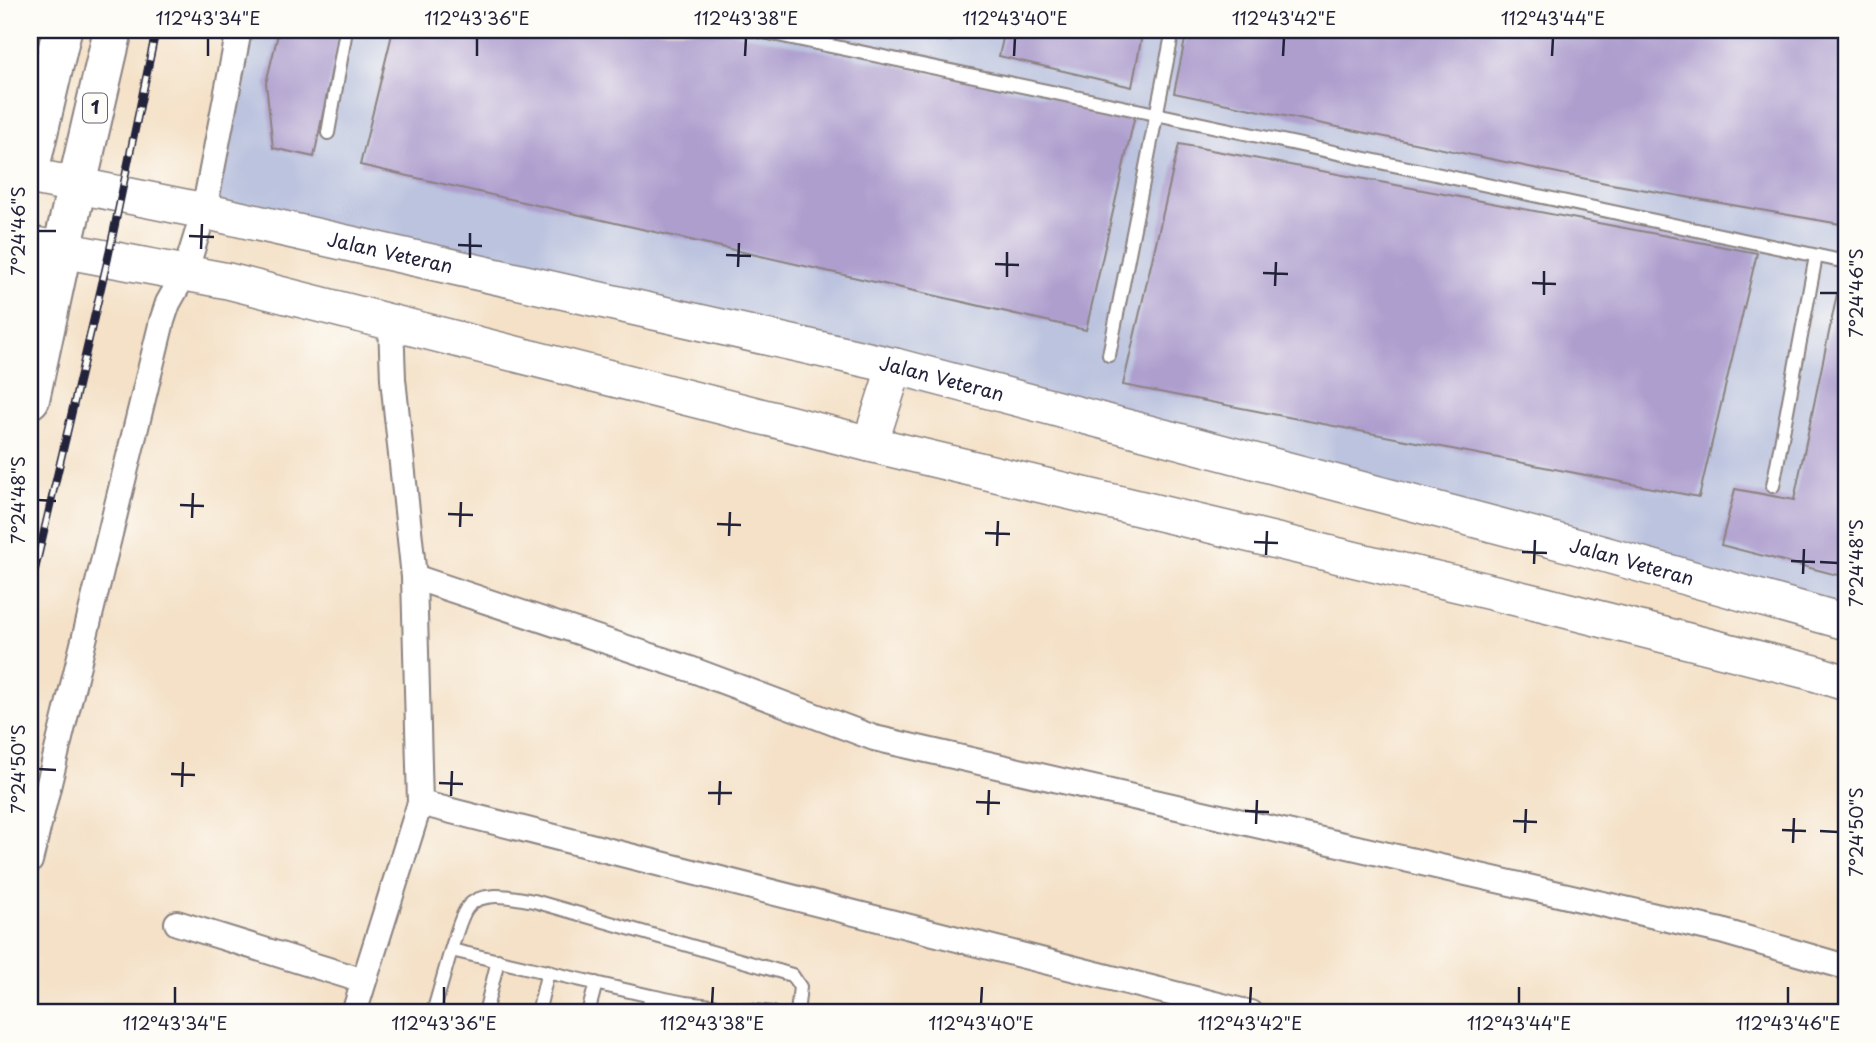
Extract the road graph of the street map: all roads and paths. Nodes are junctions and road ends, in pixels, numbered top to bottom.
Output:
1 (62, 30) edge
2 (113, 30) edge
3 (239, 30) edge
4 (346, 30) edge
5 (755, 30) edge
6 (1174, 30) edge
7 (1156, 114) junction
8 (328, 133) dead end
9 (30, 168) edge
10 (30, 176) edge
11 (77, 187) junction
12 (204, 211) junction
13 (46, 247) edge
14 (1816, 256) junction
15 (1846, 262) edge
16 (185, 273) junction
17 (391, 323) junction
18 (1108, 355) dead end
19 (895, 366) junction
20 (30, 399) edge
21 (870, 444) junction
22 (1773, 486) dead end
23 (414, 577) junction
24 (1846, 622) edge
25 (1846, 683) edge
26 (420, 803) junction
27 (30, 861) edge
28 (177, 923) dead end
29 (451, 950) junction
30 (498, 960) junction
31 (1846, 967) edge
32 (548, 971) junction
33 (364, 981) junction
34 (596, 983) junction
35 (651, 996) junction
36 (683, 1008) edge
37 (739, 1011) edge
38 (354, 1013) edge
39 (433, 1013) edge
40 (485, 1013) edge
41 (538, 1013) edge
42 (589, 1013) edge
43 (647, 1013) edge
44 (773, 1013) edge
45 (797, 1013) edge
46 (1250, 1013) edge

1 - 9 highway
2 - 11 highway, 1
3 - 12 street
4 - 8 lane
5 - 7 lane
6 - 7 lane
7 - 14 lane
7 - 18 lane
10 - 11 main road, Jalan Veteran
11 - 12 main road, Jalan Veteran
11 - 13 highway, 1
12 - 16 street
12 - 19 main road, Jalan Veteran
13 - 16 main road
13 - 20 highway, 1
14 - 15 lane
14 - 22 lane
16 - 17 main road
16 - 27 street
17 - 21 main road
17 - 23 street
19 - 21 main road
19 - 24 main road, Jalan Veteran
21 - 25 main road
23 - 26 street
23 - 31 street
26 - 33 street
26 - 46 street
28 - 33 street
29 - 30 lane
29 - 39 lane
29 - 45 lane
30 - 32 lane
30 - 40 lane
32 - 34 lane
32 - 41 lane
33 - 38 street
34 - 35 lane
34 - 42 lane
35 - 36 lane
35 - 43 lane
36 - 37 lane
37 - 44 lane

